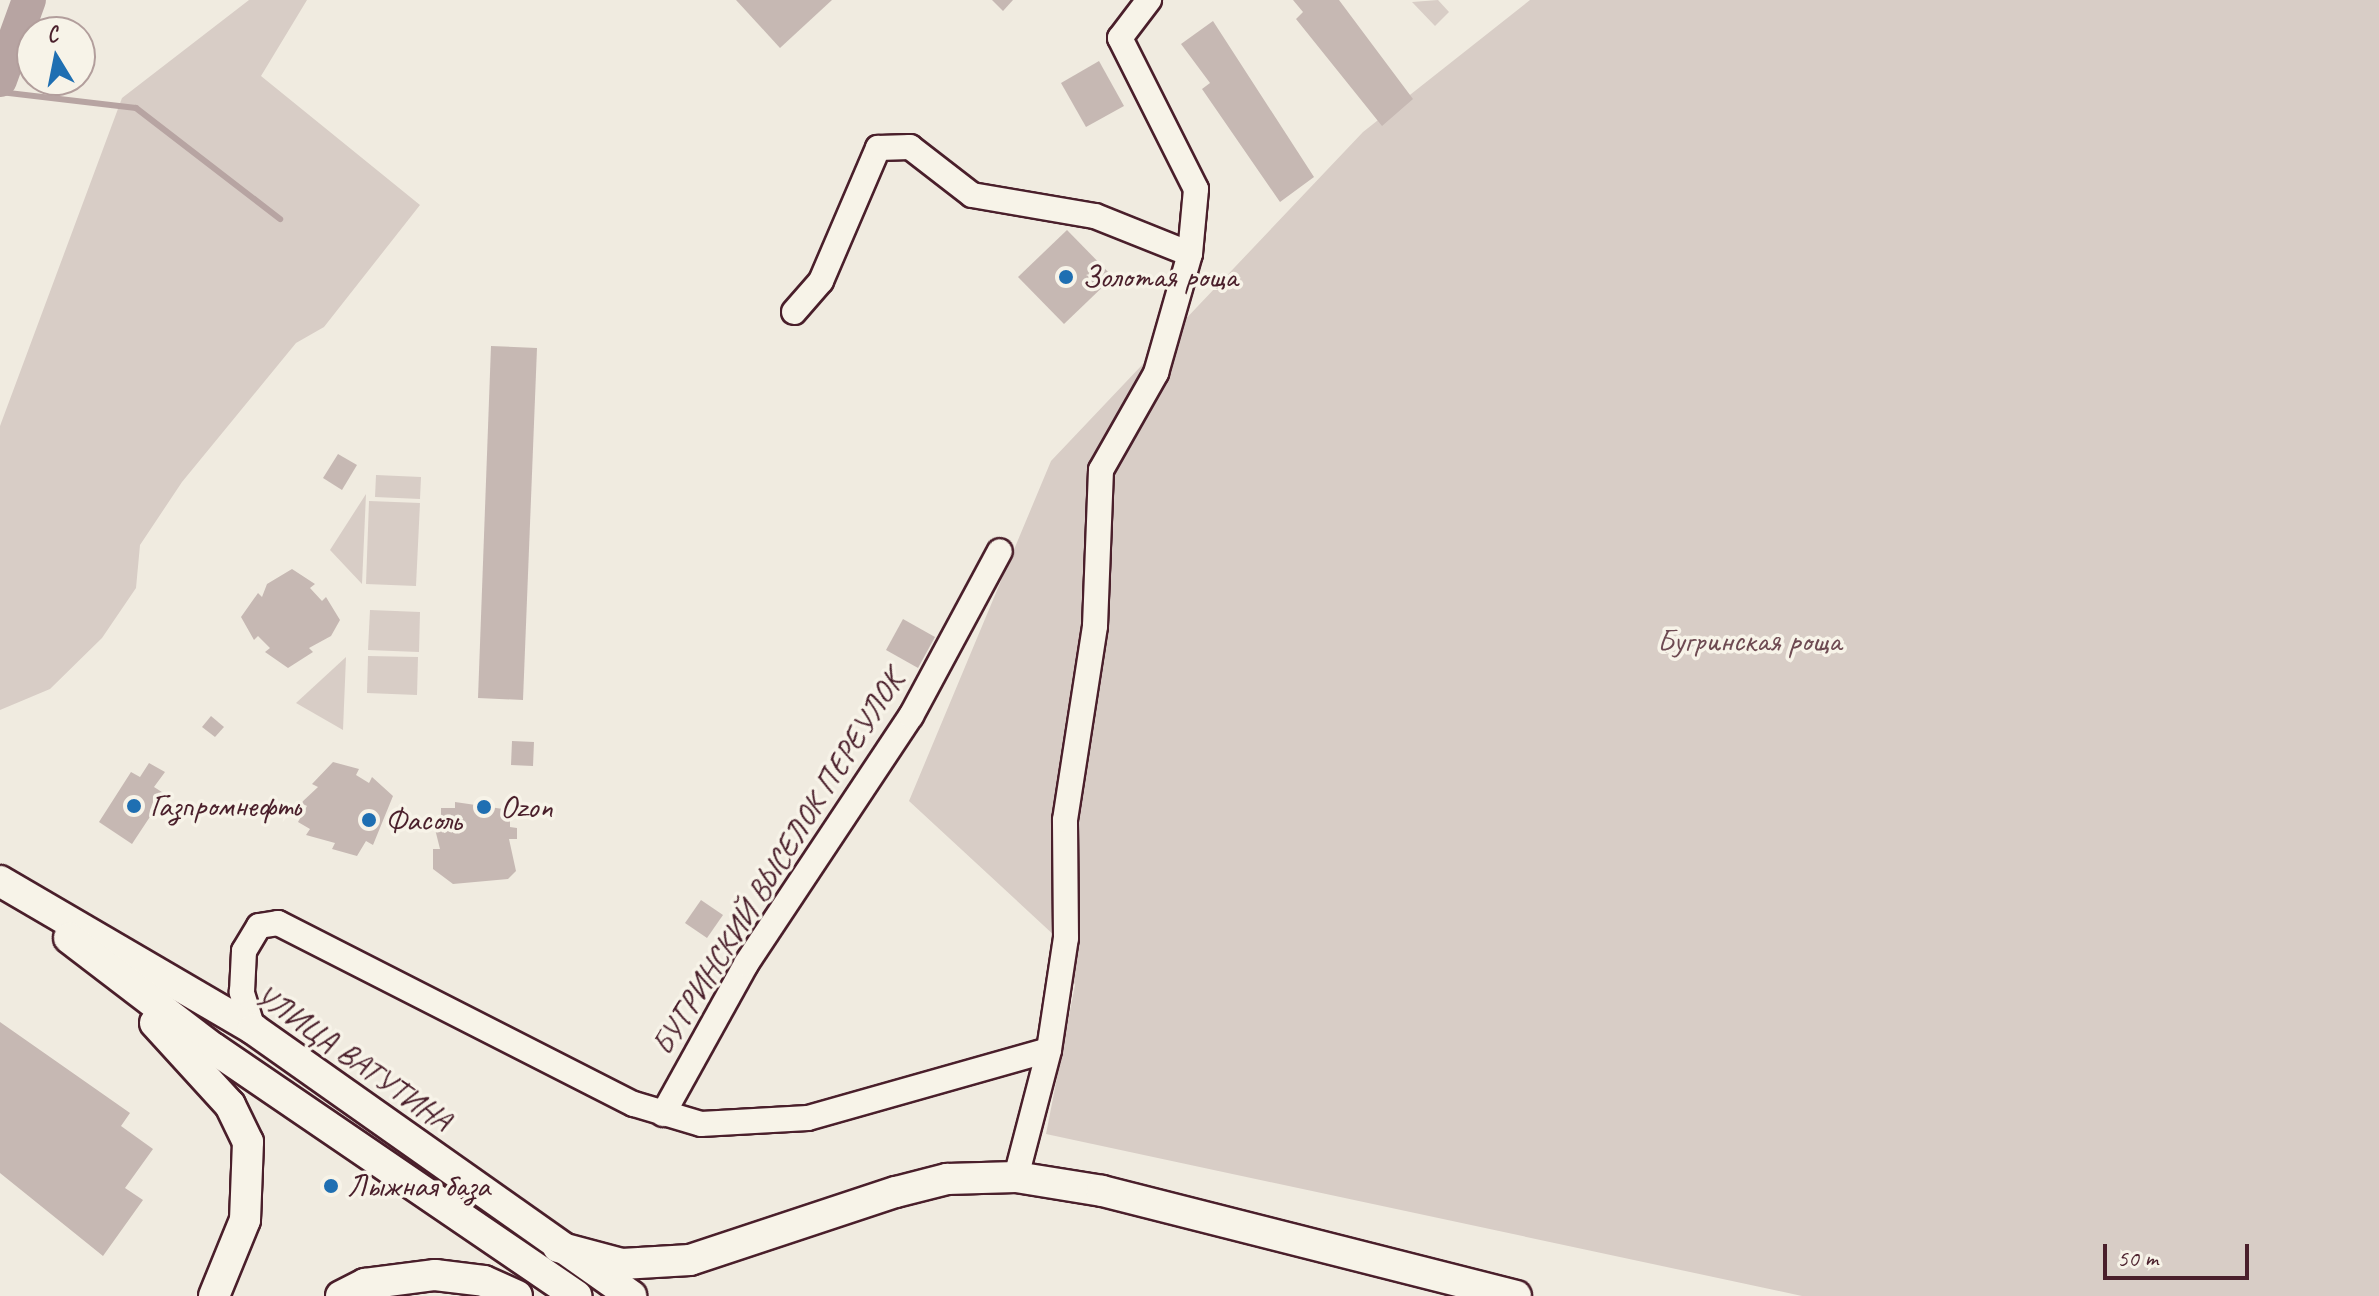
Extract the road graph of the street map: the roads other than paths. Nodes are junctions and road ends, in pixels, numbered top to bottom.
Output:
1 (1149, 0) edge
2 (1190, 254) junction
3 (794, 312) dead end
4 (1000, 551) dead end
5 (12, 889) edge
6 (113, 977) junction
7 (253, 1029) junction
8 (1049, 1050) junction
9 (663, 1114) junction
10 (1016, 1177) junction
11 (558, 1247) junction
12 (214, 1296) edge
13 (341, 1296) edge
14 (517, 1296) edge
15 (577, 1296) edge
16 (631, 1296) edge
17 (1516, 1296) edge

1 - 2 street
2 - 3 street
2 - 8 street
4 - 9 street, БУГРИНСКИЙ ВЫСЕЛОК ПЕРЕУЛОК
5 - 6 main road, УЛИЦА ВАТУТИНА
5 - 7 main road, УЛИЦА ВАТУТИНА
6 - 12 main road
6 - 15 main road, УЛИЦА ВАТУТИНА
7 - 9 street
7 - 11 main road, УЛИЦА ВАТУТИНА
8 - 9 street
8 - 10 street
10 - 11 main road
10 - 17 main road
11 - 16 main road, УЛИЦА ВАТУТИНА
13 - 14 main road

